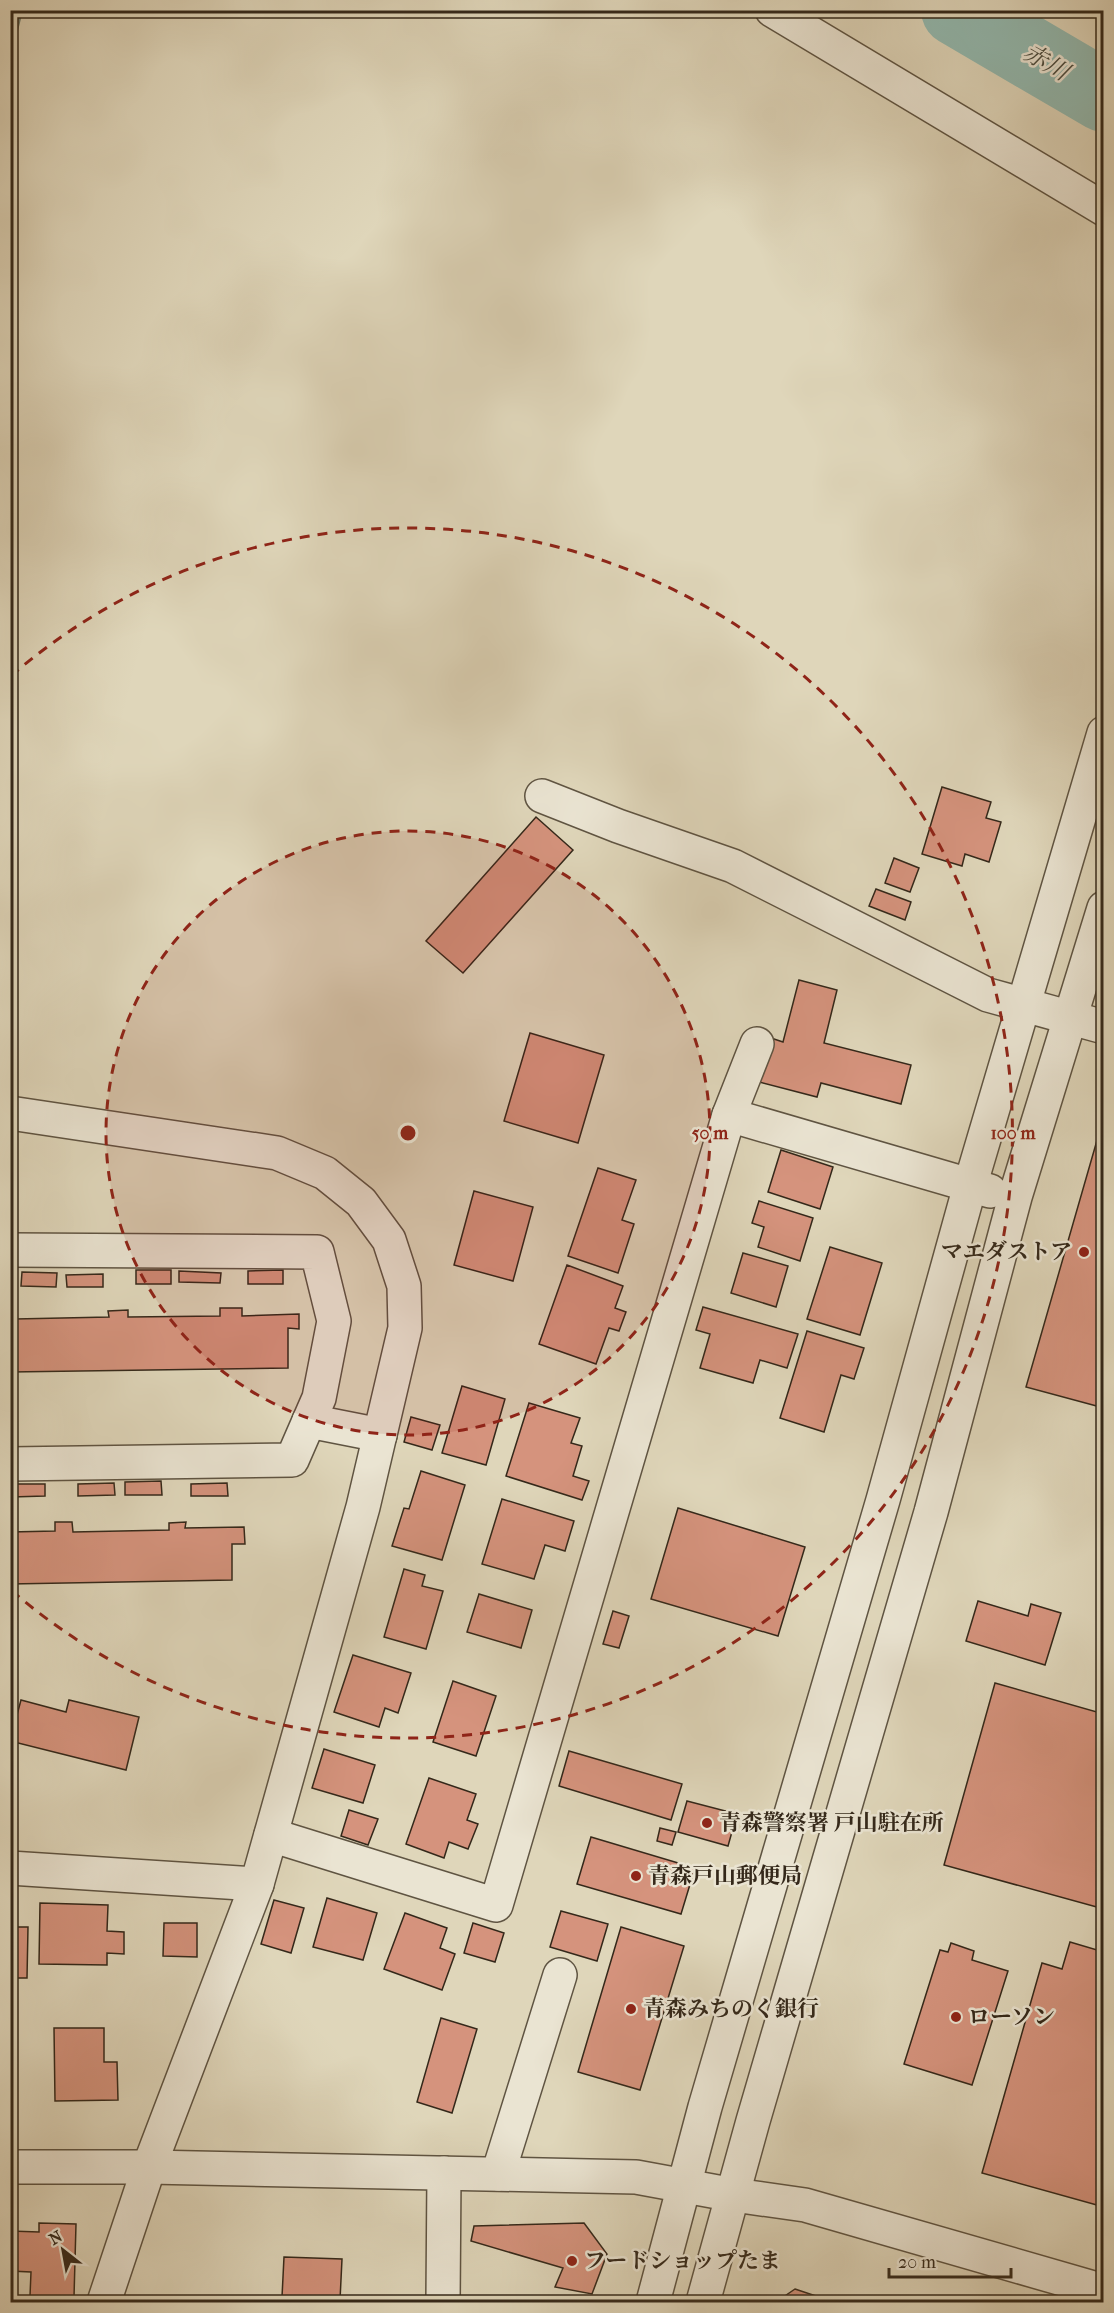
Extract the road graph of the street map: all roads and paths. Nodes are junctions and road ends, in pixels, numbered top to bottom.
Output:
1 (772, 10) edge
2 (1104, 209) edge
3 (1104, 733) edge
4 (1097, 780) edge
5 (542, 796) dead end
6 (1104, 908) edge
7 (1023, 1004) junction
8 (1070, 1018) junction
9 (1104, 1027) edge
10 (757, 1044) dead end
11 (10, 1113) edge
12 (729, 1115) junction
13 (970, 1186) junction
14 (1015, 1197) junction
15 (10, 1250) edge
16 (309, 1421) junction
17 (380, 1435) junction
18 (10, 1464) edge
19 (271, 1835) junction
20 (10, 1868) edge
21 (257, 1884) junction
22 (560, 1975) dead end
23 (10, 2167) edge
24 (149, 2167) junction
25 (444, 2173) junction
26 (498, 2174) junction
27 (685, 2186) junction
28 (734, 2195) junction
29 (1104, 2291) edge
30 (104, 2302) edge
31 (443, 2302) edge
32 (653, 2302) edge
33 (703, 2302) edge

1 - 2 street
3 - 4 street
4 - 7 street
5 - 7 street
6 - 8 street
7 - 8 street
7 - 13 street
8 - 9 street
8 - 14 street
10 - 12 street
11 - 17 street
12 - 13 street
12 - 19 street
13 - 14 street
13 - 27 street
14 - 28 street
15 - 16 street
16 - 17 street
16 - 18 street
17 - 19 street
19 - 21 street
20 - 21 street
21 - 24 street
22 - 26 street
23 - 24 street
24 - 25 street
24 - 30 street
25 - 26 street
25 - 31 street
26 - 27 street
27 - 28 street
27 - 32 street
28 - 29 street
28 - 33 street

